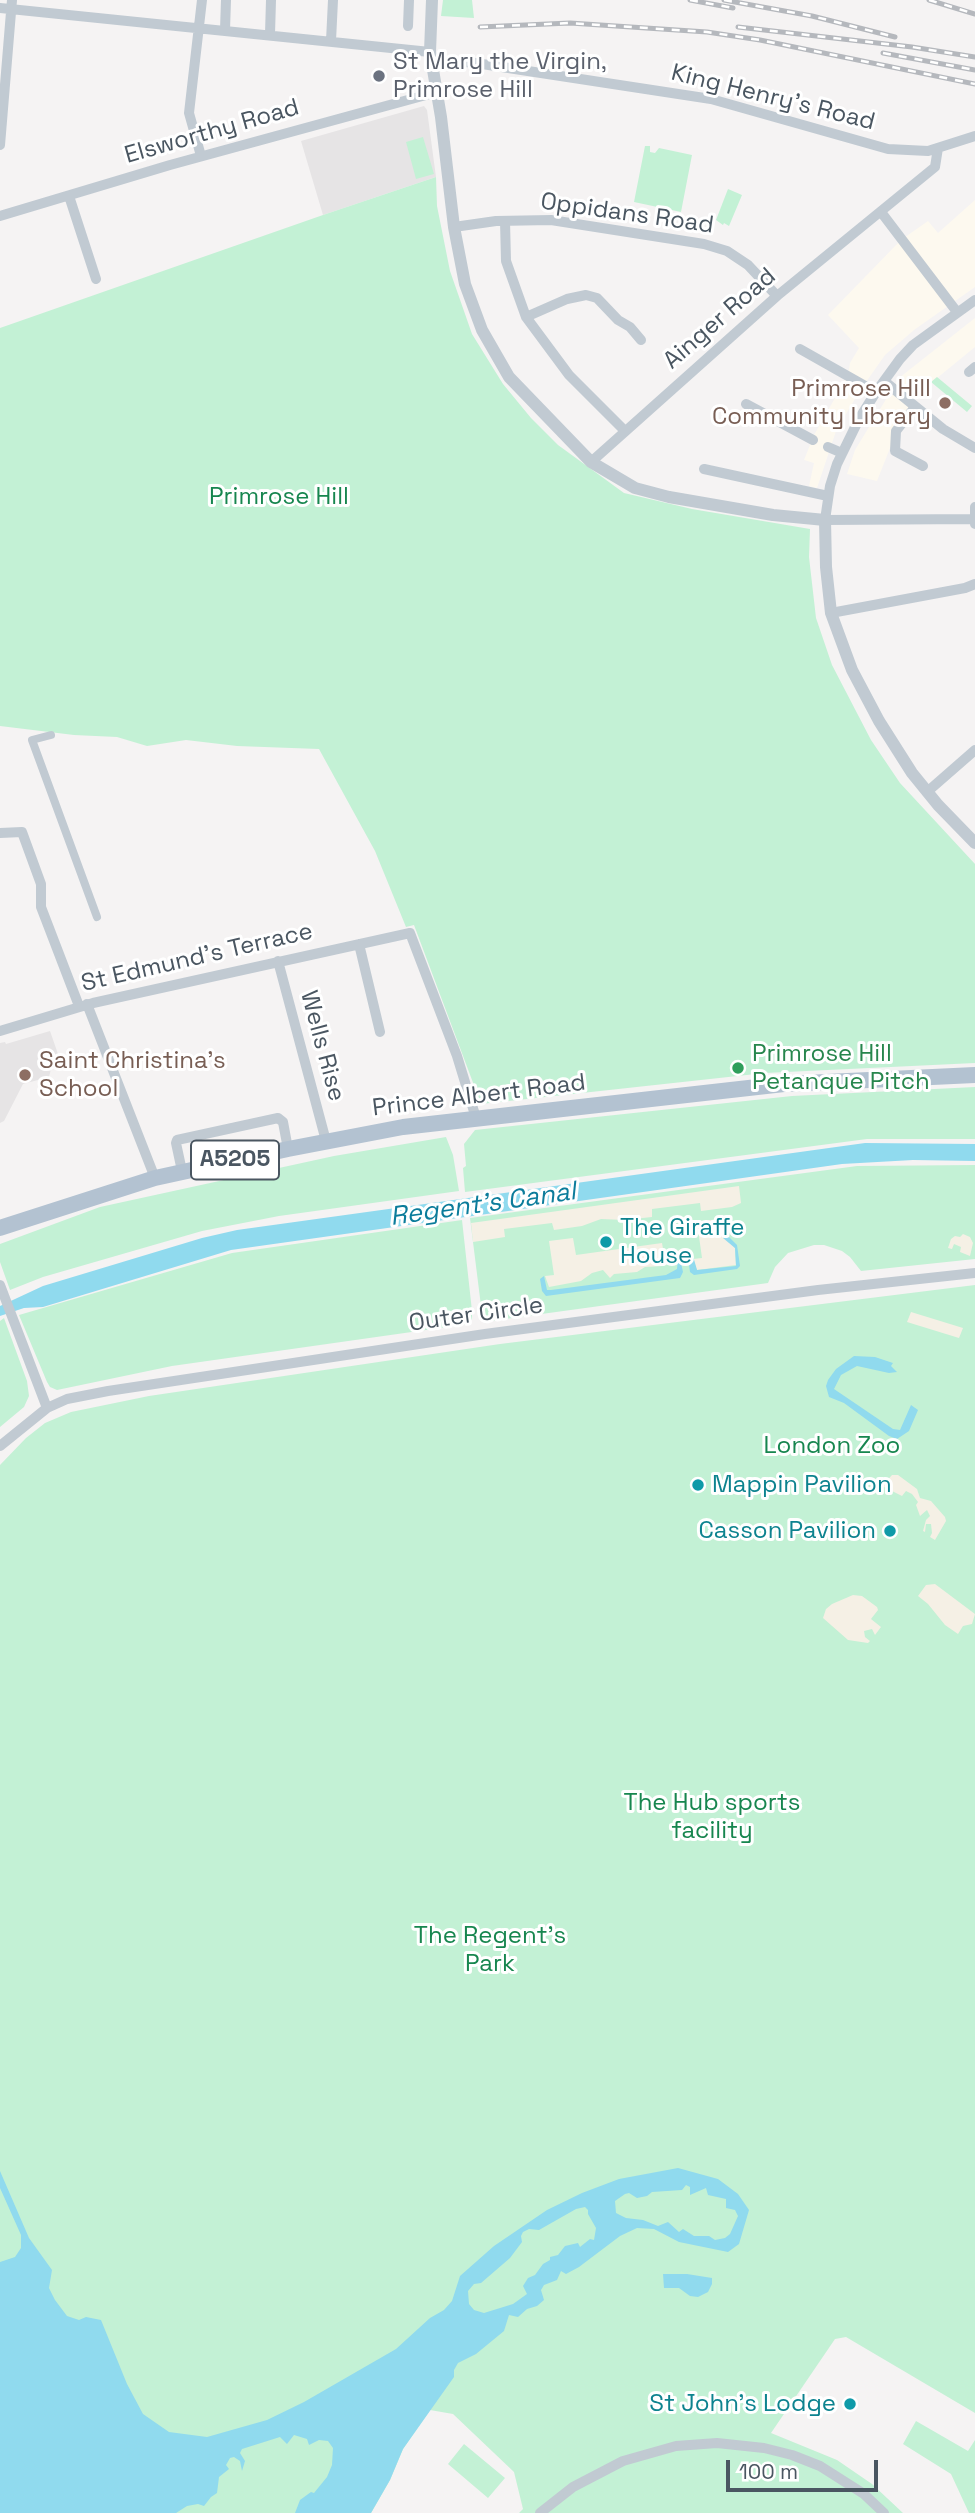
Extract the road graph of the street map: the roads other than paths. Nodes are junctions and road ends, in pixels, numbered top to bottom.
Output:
1 (202, 0) edge
2 (226, 0) edge
3 (271, 0) edge
4 (333, 0) edge
5 (409, 0) edge
6 (432, 0) edge
7 (8, 6) edge
8 (408, 26) dead end
9 (200, 28) junction
10 (225, 30) junction
11 (270, 34) junction
12 (331, 41) junction
13 (431, 58) junction
14 (437, 92) junction
15 (975, 136) edge
16 (0, 145) edge
17 (938, 148) junction
18 (201, 156) junction
19 (69, 196) junction
20 (881, 212) junction
21 (0, 216) edge
22 (505, 221) junction
23 (453, 227) junction
24 (96, 279) dead end
25 (777, 296) junction
26 (975, 300) edge
27 (957, 312) junction
28 (526, 317) junction
29 (641, 340) dead end
30 (800, 349) dead end
31 (884, 381) junction
32 (876, 392) junction
33 (746, 404) dead end
34 (915, 407) junction
35 (624, 430) junction
36 (813, 440) dead end
37 (828, 447) dead end
38 (975, 448) edge
39 (842, 453) junction
40 (591, 462) junction
41 (923, 466) dead end
42 (704, 469) dead end
43 (828, 496) junction
44 (975, 507) edge
45 (825, 520) junction
46 (974, 522) edge
47 (975, 584) edge
48 (831, 613) junction
49 (51, 735) dead end
50 (975, 750) edge
51 (927, 792) junction
52 (0, 833) edge
53 (975, 843) edge
54 (97, 917) dead end
55 (359, 944) junction
56 (278, 961) junction
57 (83, 1005) junction
58 (0, 1031) edge
59 (380, 1032) dead end
60 (975, 1075) edge
61 (476, 1118) junction
62 (326, 1141) junction
63 (288, 1149) junction
64 (182, 1171) junction
65 (155, 1178) junction
66 (0, 1228) edge
67 (975, 1273) edge
68 (0, 1285) edge
69 (47, 1408) junction
70 (0, 1446) edge
71 (540, 2513) edge
72 (884, 2513) edge

1 - 9 street
2 - 10 street
3 - 11 street
4 - 12 street
5 - 8 street
6 - 13 street
7 - 9 street, King Henry's Road
7 - 16 street
9 - 10 street, King Henry's Road
9 - 18 street
10 - 11 street, King Henry's Road
11 - 12 street, King Henry's Road
12 - 13 street, King Henry's Road
13 - 14 street
13 - 17 street, King Henry's Road
14 - 18 street, Elsworthy Road
14 - 23 street
15 - 17 street, King Henry's Road
17 - 20 street
18 - 19 street, Elsworthy Road
19 - 21 street, Elsworthy Road
19 - 24 street
20 - 25 street, Ainger Road
20 - 27 street
22 - 23 street, Oppidans Road
22 - 25 street, Oppidans Road
22 - 28 street
23 - 40 street
25 - 35 street, Ainger Road
26 - 27 street
27 - 31 street
28 - 29 street
28 - 35 street
30 - 32 street
31 - 32 street
31 - 34 street
32 - 39 street
33 - 36 street
34 - 38 street
34 - 41 street
35 - 40 street, Ainger Road
37 - 39 street
39 - 43 street
40 - 45 street
42 - 43 street
43 - 45 street
44 - 46 street
45 - 46 street
45 - 48 street
47 - 48 street
48 - 51 street
49 - 54 street
50 - 51 street
51 - 53 street
52 - 57 street
55 - 56 street, St Edmund's Terrace
55 - 59 street
55 - 61 street, St Edmund's Terrace
56 - 57 street, St Edmund's Terrace
56 - 62 street, Wells Rise
57 - 58 street, St Edmund's Terrace
57 - 65 street
60 - 61 main road, Prince Albert Road / A5205
61 - 62 main road, Prince Albert Road / A5205
62 - 63 main road, Prince Albert Road / A5205
63 - 64 main road, Prince Albert Road / A5205
63 - 64 street
64 - 65 main road, Prince Albert Road / A5205
65 - 66 main road, Prince Albert Road / A5205
67 - 69 street, Outer Circle
68 - 69 street
69 - 70 street, Outer Circle
71 - 72 street

